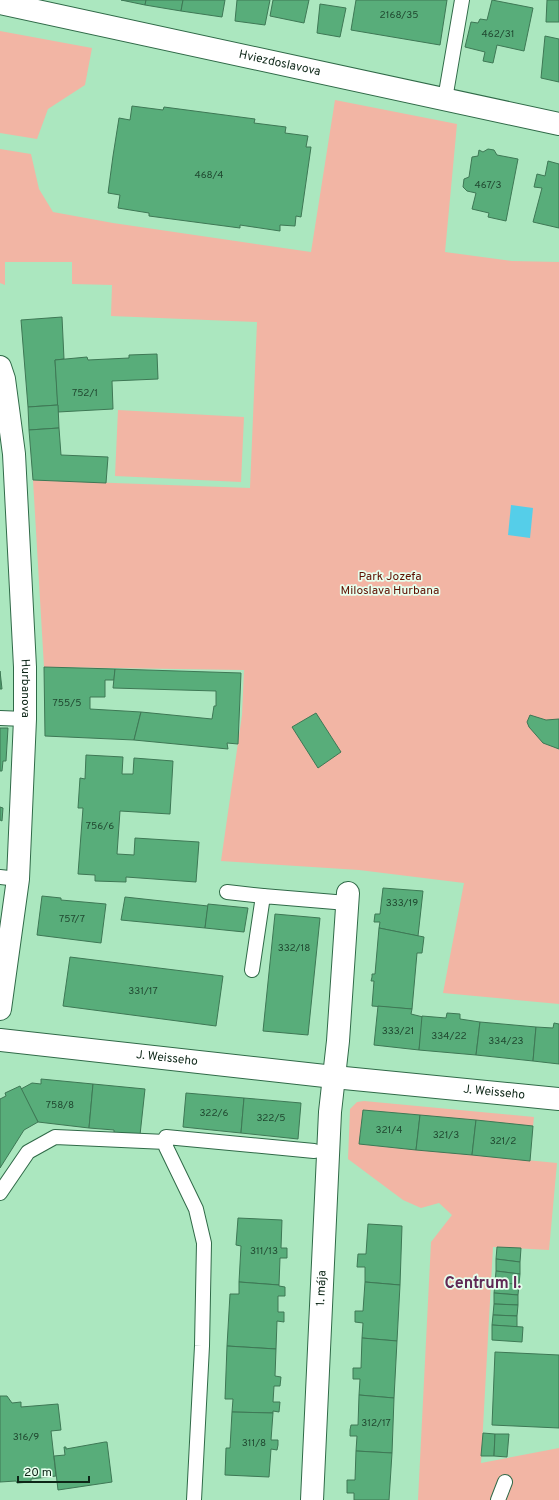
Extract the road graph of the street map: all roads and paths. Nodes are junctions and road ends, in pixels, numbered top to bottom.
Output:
1 (462, 0) edge
2 (0, 3) edge
3 (445, 98) junction
4 (559, 124) edge
5 (0, 367) edge
6 (7, 469) edge
7 (0, 718) edge
8 (25, 719) junction
9 (9, 878) edge
10 (227, 892) dead end
11 (263, 896) junction
12 (347, 898) joint
13 (252, 970) dead end
14 (0, 1009) edge
15 (0, 1040) edge
16 (334, 1077) junction
17 (559, 1099) edge
18 (166, 1137) dead end
19 (314, 1151) dead end
20 (0, 1193) edge
21 (505, 1482) dead end
22 (194, 1500) edge
23 (312, 1500) edge
24 (498, 1500) edge

1 - 3 lane
2 - 3 street, Hviezdoslavova
3 - 4 street, Hviezdoslavova
5 - 6 street, Hurbanova
6 - 8 street, Hurbanova
7 - 8 lane
8 - 9 street, Hurbanova
9 - 14 street, Hurbanova
10 - 11 lane
11 - 12 lane
11 - 13 lane
12 - 16 street
15 - 16 street, J. Weisseho
16 - 17 street, J. Weisseho
16 - 23 street, 1. mája
18 - 19 lane
20 - 22 lane
21 - 24 lane

